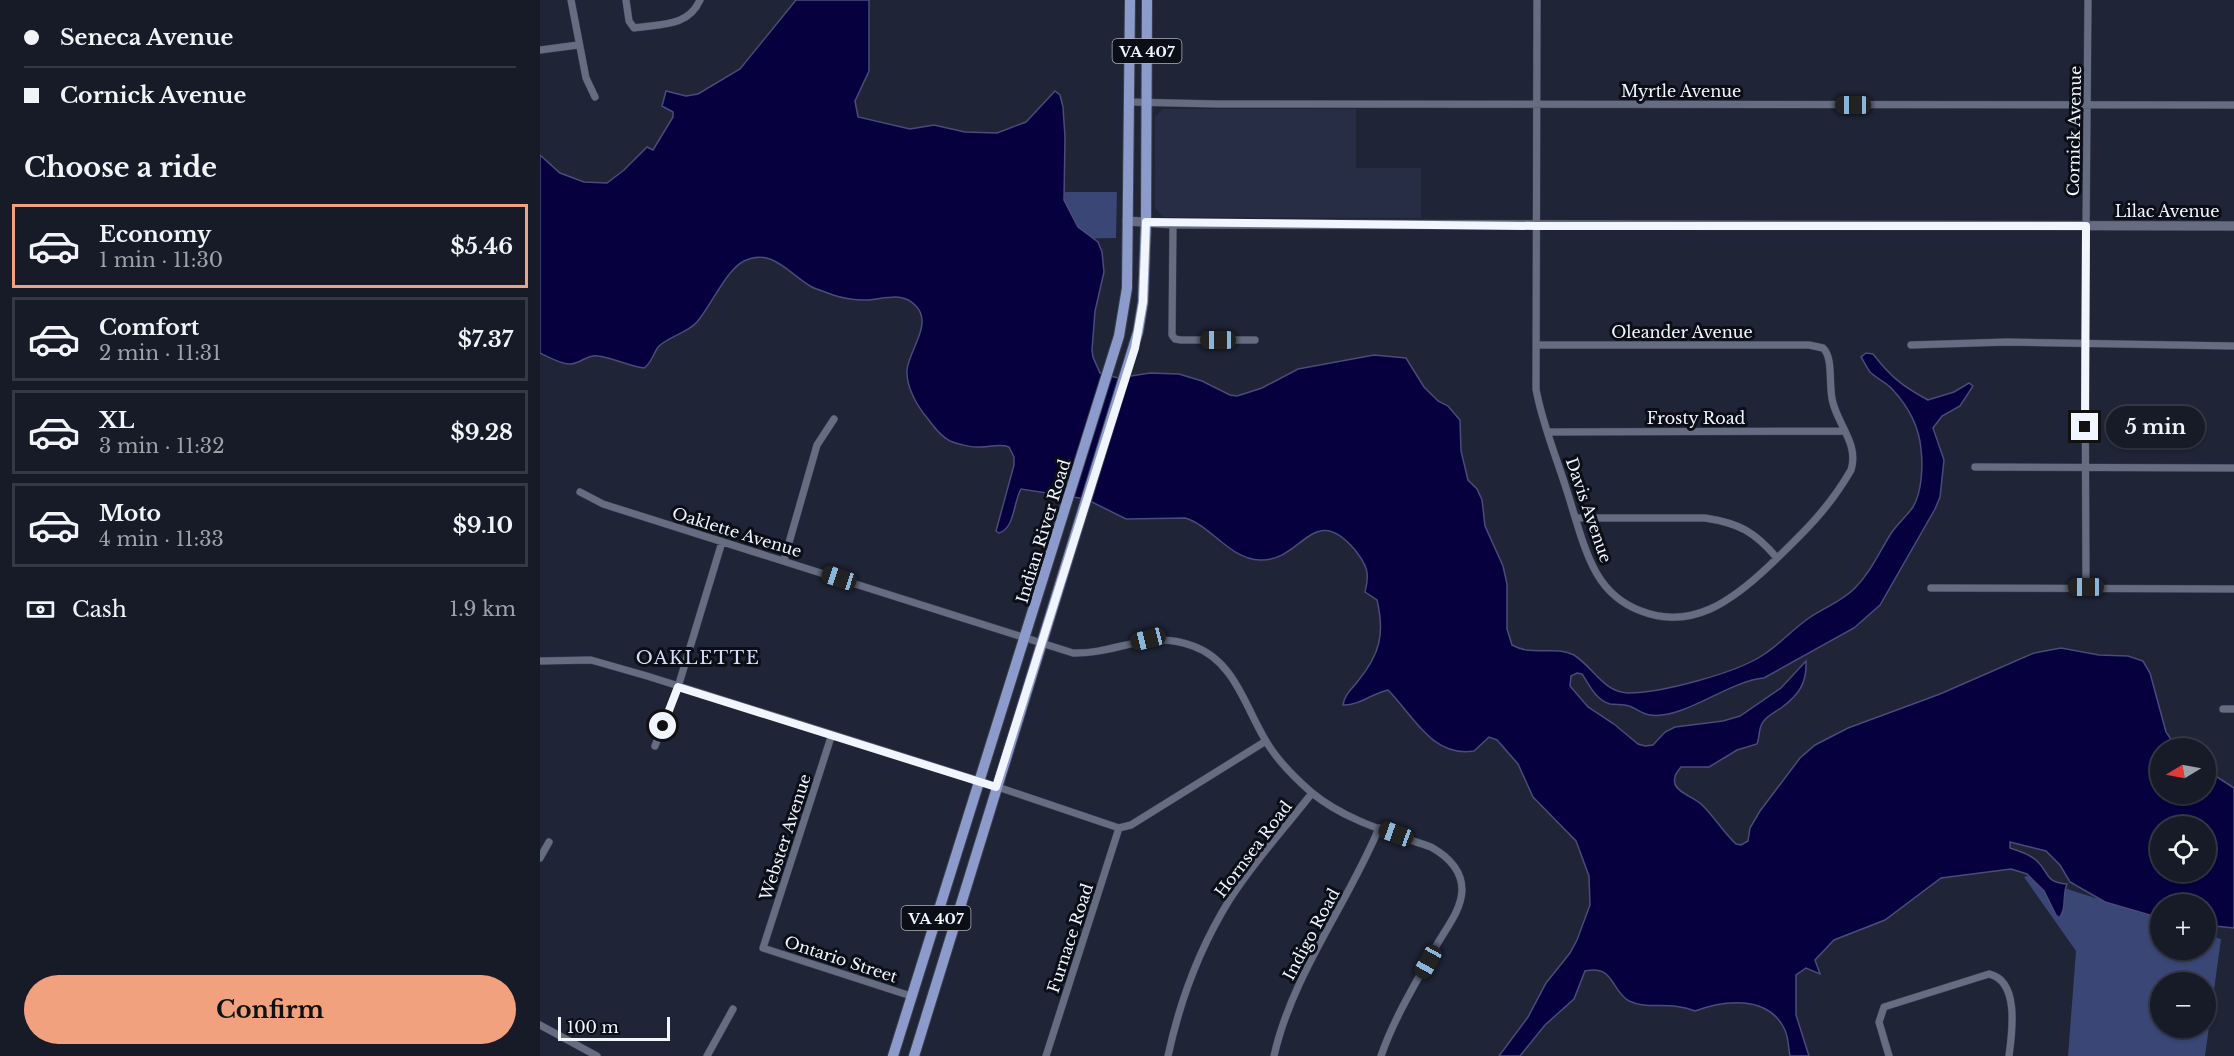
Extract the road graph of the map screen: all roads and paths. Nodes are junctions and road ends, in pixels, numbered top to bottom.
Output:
1 (571, 0) edge
2 (626, 0) edge
3 (700, 0) edge
4 (1130, 0) edge
5 (1147, 0) edge
6 (1537, 0) edge
7 (2088, 0) edge
8 (578, 45) junction
9 (540, 50) edge
10 (595, 97) dead end
11 (1129, 102) junction
12 (1147, 102) junction
13 (1537, 105) junction
14 (2087, 105) junction
15 (2234, 105) edge
16 (1127, 221) junction
17 (1146, 222) junction
18 (1173, 224) junction
19 (1537, 226) junction
20 (2086, 226) junction
21 (2234, 226) edge
22 (1255, 340) dead end
23 (1537, 345) junction
24 (1911, 345) dead end
25 (2085, 345) junction
26 (2234, 346) edge
27 (1826, 350) joint
28 (834, 419) dead end
29 (1845, 431) junction
30 (1548, 432) junction
31 (1975, 467) dead end
32 (2085, 467) junction
33 (2234, 468) edge
34 (580, 492) dead end
35 (1576, 518) junction
36 (722, 542) junction
37 (1777, 558) junction
38 (784, 560) junction
39 (2086, 587) junction
40 (1930, 588) dead end
41 (2234, 589) edge
42 (1025, 639) junction
43 (1042, 644) junction
44 (540, 661) edge
45 (678, 687) junction
46 (2223, 709) dead end
47 (2234, 709) edge
48 (832, 734) junction
49 (1266, 741) junction
50 (655, 746) dead end
51 (980, 781) junction
52 (996, 787) junction
53 (1312, 793) junction
54 (1119, 828) junction
55 (1379, 828) junction
56 (549, 842) dead end
57 (540, 858) edge
58 (763, 948) joint
59 (911, 996) junction
60 (733, 1009) dead end
61 (540, 1025) edge
62 (597, 1056) edge
63 (707, 1056) edge
64 (893, 1056) edge
65 (914, 1056) edge
66 (1046, 1056) edge
67 (1168, 1056) edge
68 (1274, 1056) edge
69 (1381, 1056) edge
70 (1889, 1056) edge
71 (2009, 1056) edge

1 - 8 street
2 - 3 street
4 - 11 main road, Indian River Road / VA 407
5 - 12 main road, Indian River Road / VA 407
6 - 13 street, Davis Avenue
7 - 14 street, Cornick Avenue
8 - 9 street
8 - 10 street
11 - 12 street, Myrtle Avenue
11 - 16 main road, Indian River Road / VA 407
12 - 13 street, Myrtle Avenue
12 - 17 main road, Indian River Road / VA 407
13 - 14 street, Myrtle Avenue
13 - 19 street, Davis Avenue
14 - 15 street, Myrtle Avenue
14 - 20 street, Cornick Avenue
16 - 17 street, Lilac Avenue
16 - 42 main road, Indian River Road / VA 407
17 - 18 street, Lilac Avenue
17 - 43 main road, Indian River Road / VA 407
18 - 19 street, Lilac Avenue
18 - 22 street
19 - 20 street, Lilac Avenue
19 - 23 street, Davis Avenue
20 - 21 street, Lilac Avenue
20 - 25 street, Cornick Avenue
23 - 27 street, Oleander Avenue
23 - 30 street, Davis Avenue
24 - 25 street
25 - 26 street
25 - 32 street, Cornick Avenue
27 - 29 street, Davis Avenue
28 - 38 street
29 - 30 street, Frosty Road
29 - 37 street, Davis Avenue
30 - 35 street, Davis Avenue
31 - 32 street
32 - 33 street
32 - 39 street, Cornick Avenue
34 - 36 street, Oaklette Avenue
35 - 37 street
35 - 37 street, Davis Avenue
36 - 38 street, Oaklette Avenue
36 - 45 street
38 - 42 street, Oaklette Avenue
39 - 40 street
39 - 41 street
42 - 43 street, Oaklette Avenue
42 - 51 main road, Indian River Road / VA 407
43 - 49 street, Oaklette Avenue
43 - 52 main road, Indian River Road / VA 407
44 - 45 street
45 - 48 street
45 - 50 street
46 - 47 street
48 - 51 street
48 - 58 street, Webster Avenue
49 - 53 street, Oaklette Avenue
49 - 54 street
51 - 52 street
51 - 59 main road, Indian River Road / VA 407
52 - 54 street
52 - 65 main road, Indian River Road / VA 407
53 - 55 street, Oaklette Avenue
53 - 67 street, Hornsea Road
54 - 66 street, Furnace Road
55 - 68 street, Indigo Road
55 - 69 street, Oaklette Avenue
56 - 57 street
58 - 59 street, Ontario Street
59 - 64 main road, Indian River Road / VA 407
60 - 63 street
61 - 62 street
70 - 71 street

